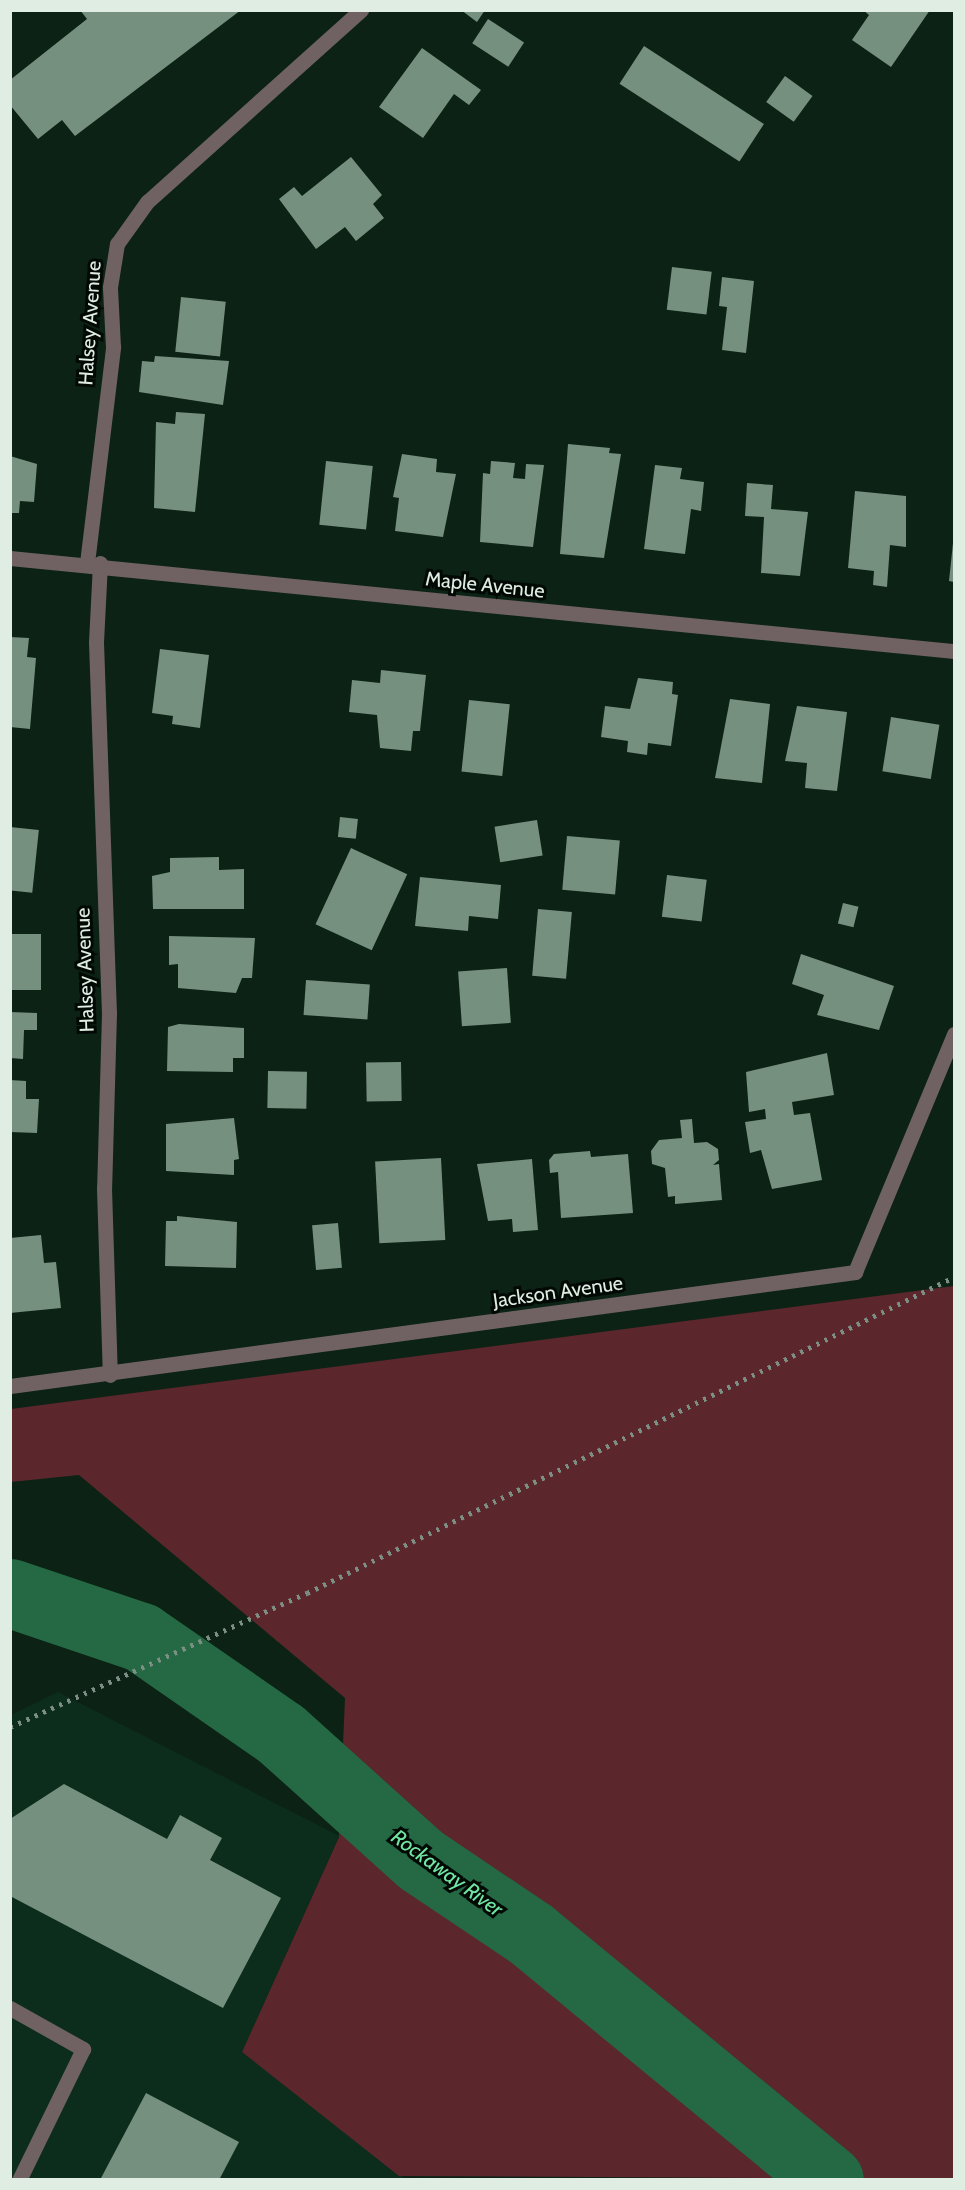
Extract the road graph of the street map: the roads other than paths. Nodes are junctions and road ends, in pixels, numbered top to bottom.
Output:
1 (361, 10) edge
2 (10, 558) edge
3 (94, 563) junction
4 (954, 651) edge
5 (954, 1034) edge
6 (110, 1374) junction
7 (10, 1386) edge
8 (10, 2008) edge
9 (19, 2180) edge

1 - 3 street, Halsey Avenue
2 - 3 street, Maple Avenue
3 - 4 street, Maple Avenue
3 - 6 street, Halsey Avenue
5 - 6 street, Jackson Avenue
6 - 7 street, Jackson Avenue
8 - 9 street

